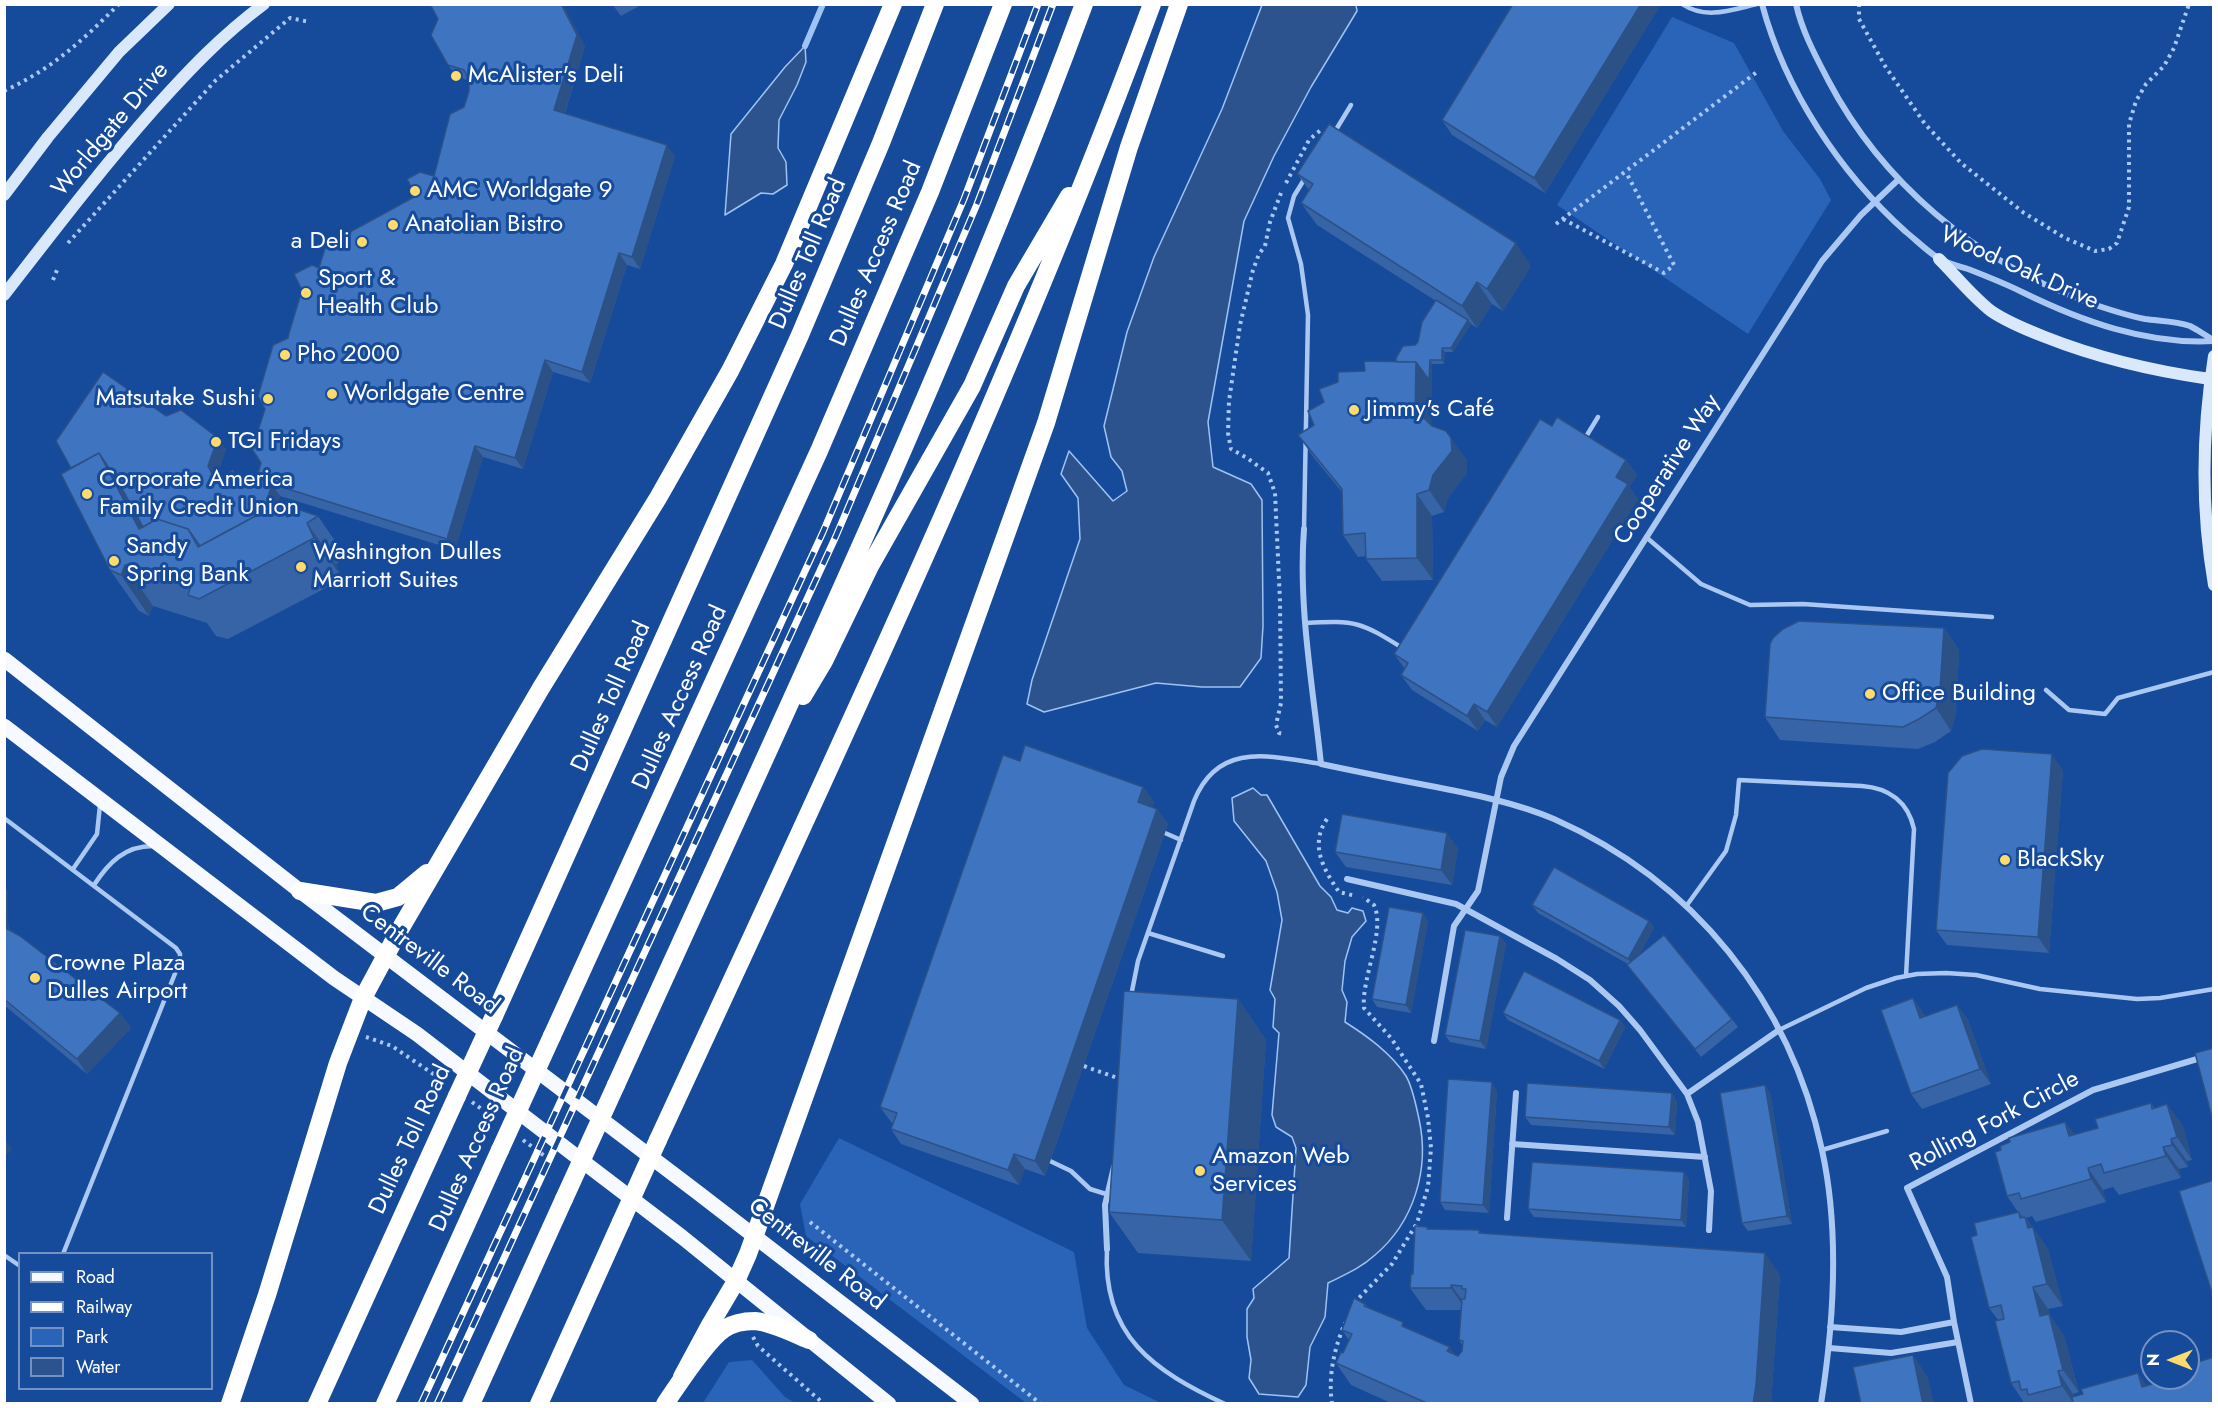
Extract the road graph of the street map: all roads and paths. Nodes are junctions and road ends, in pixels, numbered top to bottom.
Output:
1 (119, 4) edge
2 (169, 4) edge
3 (264, 4) edge
4 (893, 4) edge
5 (935, 4) edge
6 (1004, 4) edge
7 (1083, 4) edge
8 (1152, 4) edge
9 (1179, 4) edge
10 (1682, 4) edge
11 (1757, 4) edge
12 (1762, 4) edge
13 (1796, 4) edge
14 (1859, 4) edge
15 (2189, 4) edge
16 (310, 22) dead end
17 (1757, 72) dead end
18 (4, 91) edge
19 (1351, 105) dead end
20 (1328, 123) edge
21 (1103, 138) junction
22 (1330, 139) edge
23 (1626, 171) junction
24 (1306, 177) edge
25 (1899, 179) junction
26 (4, 195) edge
27 (1875, 201) junction
28 (1563, 219) junction
29 (1556, 224) dead end
30 (68, 243) dead end
31 (1939, 259) junction
32 (57, 270) dead end
33 (53, 280) dead end
34 (4, 295) edge
35 (2214, 341) edge
36 (2214, 356) edge
37 (2210, 379) junction
38 (1598, 417) dead end
39 (1583, 442) edge
40 (1304, 529) joint
41 (1646, 537) junction
42 (2214, 585) edge
43 (1992, 617) dead end
44 (1306, 623) junction
45 (1413, 655) edge
46 (4, 659) edge
47 (2214, 672) edge
48 (2046, 690) dead end
49 (4, 726) edge
50 (1284, 734) dead end
51 (1321, 764) junction
52 (756, 775) junction
53 (100, 799) junction
54 (1496, 799) junction
55 (4, 819) edge
56 (1327, 819) dead end
57 (1165, 833) dead end
58 (1180, 840) junction
59 (163, 846) junction
60 (442, 860) junction
61 (73, 869) junction
62 (1347, 879) dead end
63 (94, 885) junction
64 (300, 891) junction
65 (1687, 905) junction
66 (1466, 909) junction
67 (1148, 933) junction
68 (385, 955) junction
69 (1223, 956) dead end
70 (1906, 976) junction
71 (2214, 989) edge
72 (363, 998) junction
73 (1131, 1004) edge
74 (1779, 1030) junction
75 (366, 1037) dead end
76 (1434, 1041) dead end
77 (2214, 1054) edge
78 (1084, 1066) dead end
79 (1127, 1081) edge
80 (458, 1093) junction
81 (1516, 1094) dead end
82 (1687, 1094) junction
83 (501, 1123) dead end
84 (1887, 1131) dead end
85 (519, 1137) dead end
86 (1512, 1144) junction
87 (1822, 1150) junction
88 (1705, 1157) junction
89 (548, 1158) dead end
90 (1050, 1161) dead end
91 (1117, 1162) edge
92 (1107, 1194) junction
93 (1507, 1218) dead end
94 (810, 1222) dead end
95 (1709, 1230) dead end
96 (754, 1237) junction
97 (1107, 1249) joint
98 (64, 1252) edge
99 (4, 1255) edge
100 (18, 1265) edge
101 (736, 1281) junction
102 (1352, 1307) edge
103 (1346, 1320) edge
104 (1954, 1322) junction
105 (1830, 1327) junction
106 (750, 1331) dead end
107 (809, 1340) junction
108 (1958, 1342) junction
109 (1829, 1348) junction
110 (682, 1377) junction
111 (817, 1398) junction
112 (230, 1404) edge
113 (317, 1404) edge
114 (385, 1404) edge
115 (471, 1404) edge
116 (539, 1404) edge
117 (665, 1404) edge
118 (813, 1404) edge
119 (824, 1404) edge
120 (889, 1404) edge
121 (972, 1404) edge
122 (1041, 1404) edge
123 (1225, 1404) edge
124 (1332, 1404) edge
125 (1821, 1404) edge
126 (1971, 1404) edge

1 - 18 path
2 - 26 street, Worldgate Drive
3 - 34 street, Worldgate Drive
4 - 60 highway
5 - 80 highway, Dulles Toll Road, bridge
6 - 114 highway, Dulles Access Road, bridge
7 - 52 highway
8 - 21 highway
9 - 96 highway
10 - 11 lane
12 - 27 street, Wood Oak Drive
13 - 25 street, Wood Oak Drive
14 - 15 path
16 - 30 path
17 - 23 path
19 - 22 lane
20 - 50 path
21 - 52 highway
21 - 116 highway, bridge
23 - 28 path
23 - 28 path
24 - 40 lane
25 - 27 street, Cooperative Way
25 - 35 street, Wood Oak Drive
27 - 31 street, Wood Oak Drive
27 - 41 street, Cooperative Way
28 - 29 path
31 - 35 street, Wood Oak Drive
31 - 37 street
32 - 33 path
36 - 37 street
37 - 42 street
38 - 39 lane
40 - 44 street
41 - 43 lane
41 - 54 street, Cooperative Way
44 - 45 lane
44 - 51 street
46 - 64 main road, Centreville Road
47 - 48 lane
49 - 53 main road
51 - 54 street
51 - 58 lane
52 - 115 highway, bridge
53 - 59 main road
53 - 61 lane
54 - 65 street
54 - 66 street, Cooperative Way
55 - 61 lane
56 - 102 path
57 - 58 lane
58 - 67 lane
59 - 63 lane
59 - 72 main road
60 - 64 highway
60 - 68 highway
61 - 63 lane
62 - 66 street
63 - 98 lane
64 - 68 main road, Centreville Road
65 - 70 lane
65 - 74 street
66 - 76 street, Cooperative Way
66 - 82 street
67 - 69 lane
67 - 73 lane
68 - 72 highway
68 - 96 main road, Centreville Road
70 - 71 lane
70 - 74 lane
72 - 101 main road
72 - 112 highway
74 - 82 street
74 - 87 street
75 - 80 path
77 - 104 street, Rolling Fork Circle
78 - 79 path, bridge
80 - 83 path
80 - 113 highway, Dulles Toll Road
81 - 86 street
82 - 88 street
84 - 87 lane
85 - 89 path
86 - 88 street
86 - 93 street
87 - 105 street
88 - 95 street
90 - 92 lane
91 - 92 street
92 - 97 street
94 - 122 path
96 - 101 highway
96 - 121 main road, Centreville Road
97 - 123 lane
99 - 100 lane
101 - 107 main road
101 - 110 highway
103 - 124 path
104 - 105 street
104 - 108 street, Rolling Fork Circle
105 - 109 street
106 - 111 path
107 - 110 highway
107 - 120 main road
108 - 109 street
108 - 126 street, Rolling Fork Circle
109 - 125 street
110 - 117 highway
111 - 118 path
111 - 119 path

